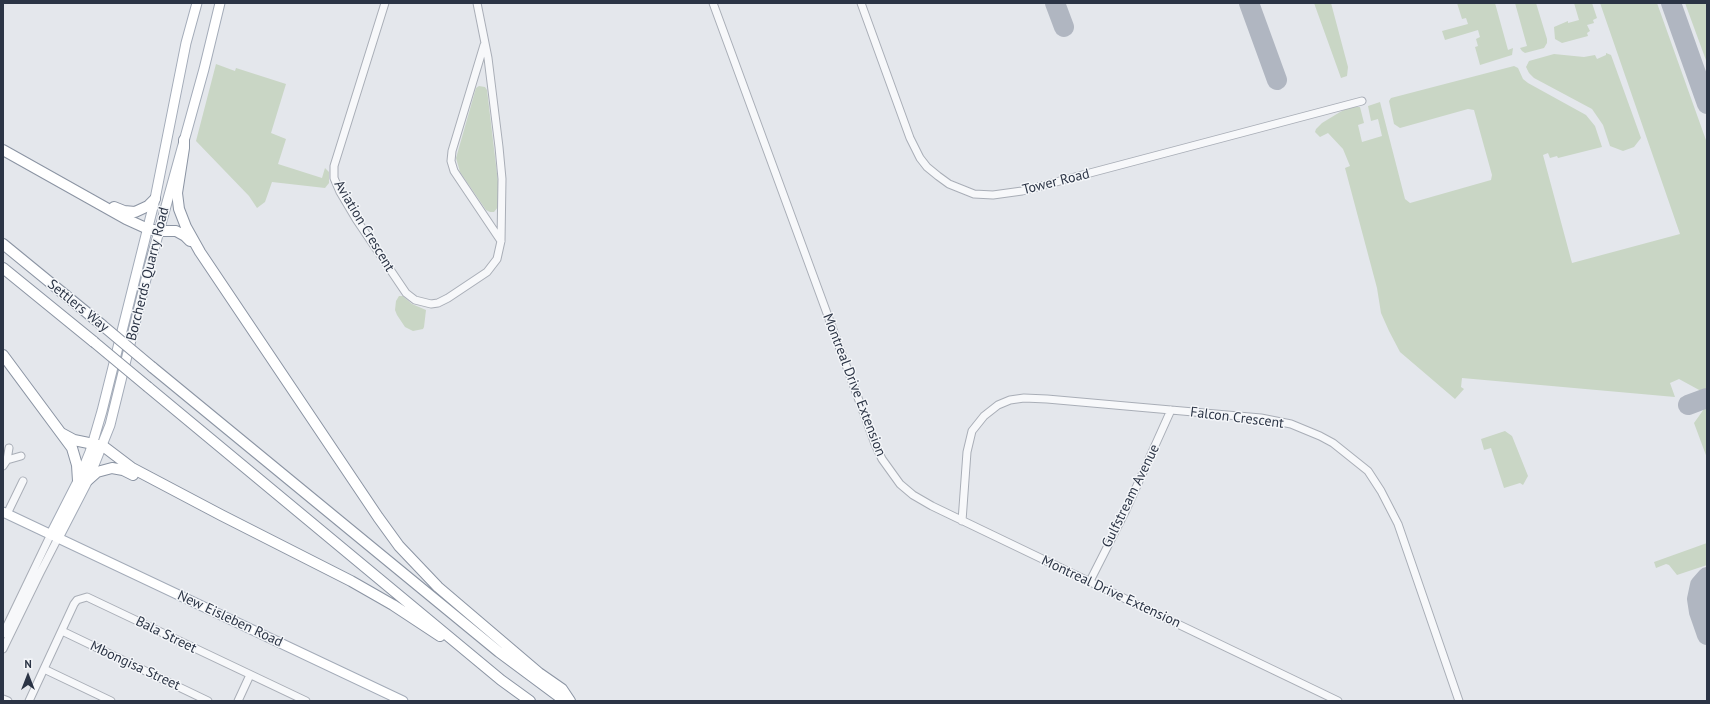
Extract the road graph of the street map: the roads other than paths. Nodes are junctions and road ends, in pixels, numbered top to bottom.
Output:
1 (197, 3) edge
2 (220, 3) edge
3 (385, 3) edge
4 (389, 3) edge
5 (477, 3) edge
6 (713, 3) edge
7 (861, 3) edge
8 (382, 11) junction
9 (485, 41) junction
10 (1362, 100) dead end
11 (184, 140) junction
12 (3, 150) edge
13 (86, 196) junction
14 (155, 199) junction
15 (148, 229) junction
16 (159, 231) junction
17 (501, 241) junction
18 (3, 244) edge
19 (200, 252) junction
20 (3, 268) edge
21 (3, 355) edge
22 (1170, 410) junction
23 (61, 433) junction
24 (93, 443) junction
25 (103, 446) junction
26 (10, 448) dead end
27 (21, 456) dead end
28 (5, 463) edge
29 (83, 480) junction
30 (23, 481) dead end
31 (158, 482) junction
32 (5, 513) edge
33 (962, 521) junction
34 (54, 536) junction
35 (1090, 581) junction
36 (62, 631) junction
37 (3, 634) edge
38 (3, 649) edge
39 (485, 666) junction
40 (44, 669) junction
41 (250, 675) junction
42 (3, 699) edge
43 (8, 701) edge
44 (29, 701) edge
45 (111, 701) edge
46 (208, 701) edge
47 (238, 701) edge
48 (306, 701) edge
49 (403, 701) edge
50 (530, 701) edge
51 (565, 701) edge
52 (570, 701) edge
53 (1338, 701) edge
54 (1459, 701) edge

1 - 14 main road, Borcherds Quarry Road
2 - 11 main road, Borcherds Quarry Road
3 - 8 street, Aviation Crescent
4 - 8 street, Aviation Crescent
5 - 9 street, Aviation Crescent
6 - 33 street, Montreal Drive Extension
7 - 10 street, Tower Road
8 - 17 street, Aviation Crescent
9 - 17 street, Aviation Crescent
9 - 17 street, Aviation Crescent
11 - 16 main road, Borcherds Quarry Road
11 - 19 highway
12 - 13 highway
13 - 14 highway
13 - 15 highway
14 - 15 main road, Borcherds Quarry Road
15 - 16 highway
15 - 24 main road, Borcherds Quarry Road
16 - 19 highway
16 - 25 main road, Borcherds Quarry Road
18 - 51 highway, Settlers Way, bridge
19 - 52 highway
20 - 39 highway, Settlers Way, bridge
21 - 23 highway
22 - 33 street, Falcon Crescent
22 - 35 street, Gulfstream Avenue
22 - 54 street, Falcon Crescent
23 - 24 highway
23 - 29 highway
24 - 25 highway
24 - 29 main road, Borcherds Quarry Road
25 - 29 main road, Borcherds Quarry Road
25 - 31 highway
26 - 28 street
27 - 28 street
29 - 31 highway
29 - 34 main road, Borcherds Quarry Road
30 - 32 street
31 - 39 highway
32 - 34 main road, New Eisleben Road
33 - 35 street, Montreal Drive Extension
34 - 37 street
34 - 38 street
34 - 49 main road, New Eisleben Road
35 - 53 street, Montreal Drive Extension
36 - 40 street
36 - 41 street, Bala Street
36 - 46 street, Mbongisa Street
39 - 50 highway
40 - 44 street
40 - 45 street
41 - 47 street
41 - 48 street, Bala Street
42 - 43 street

